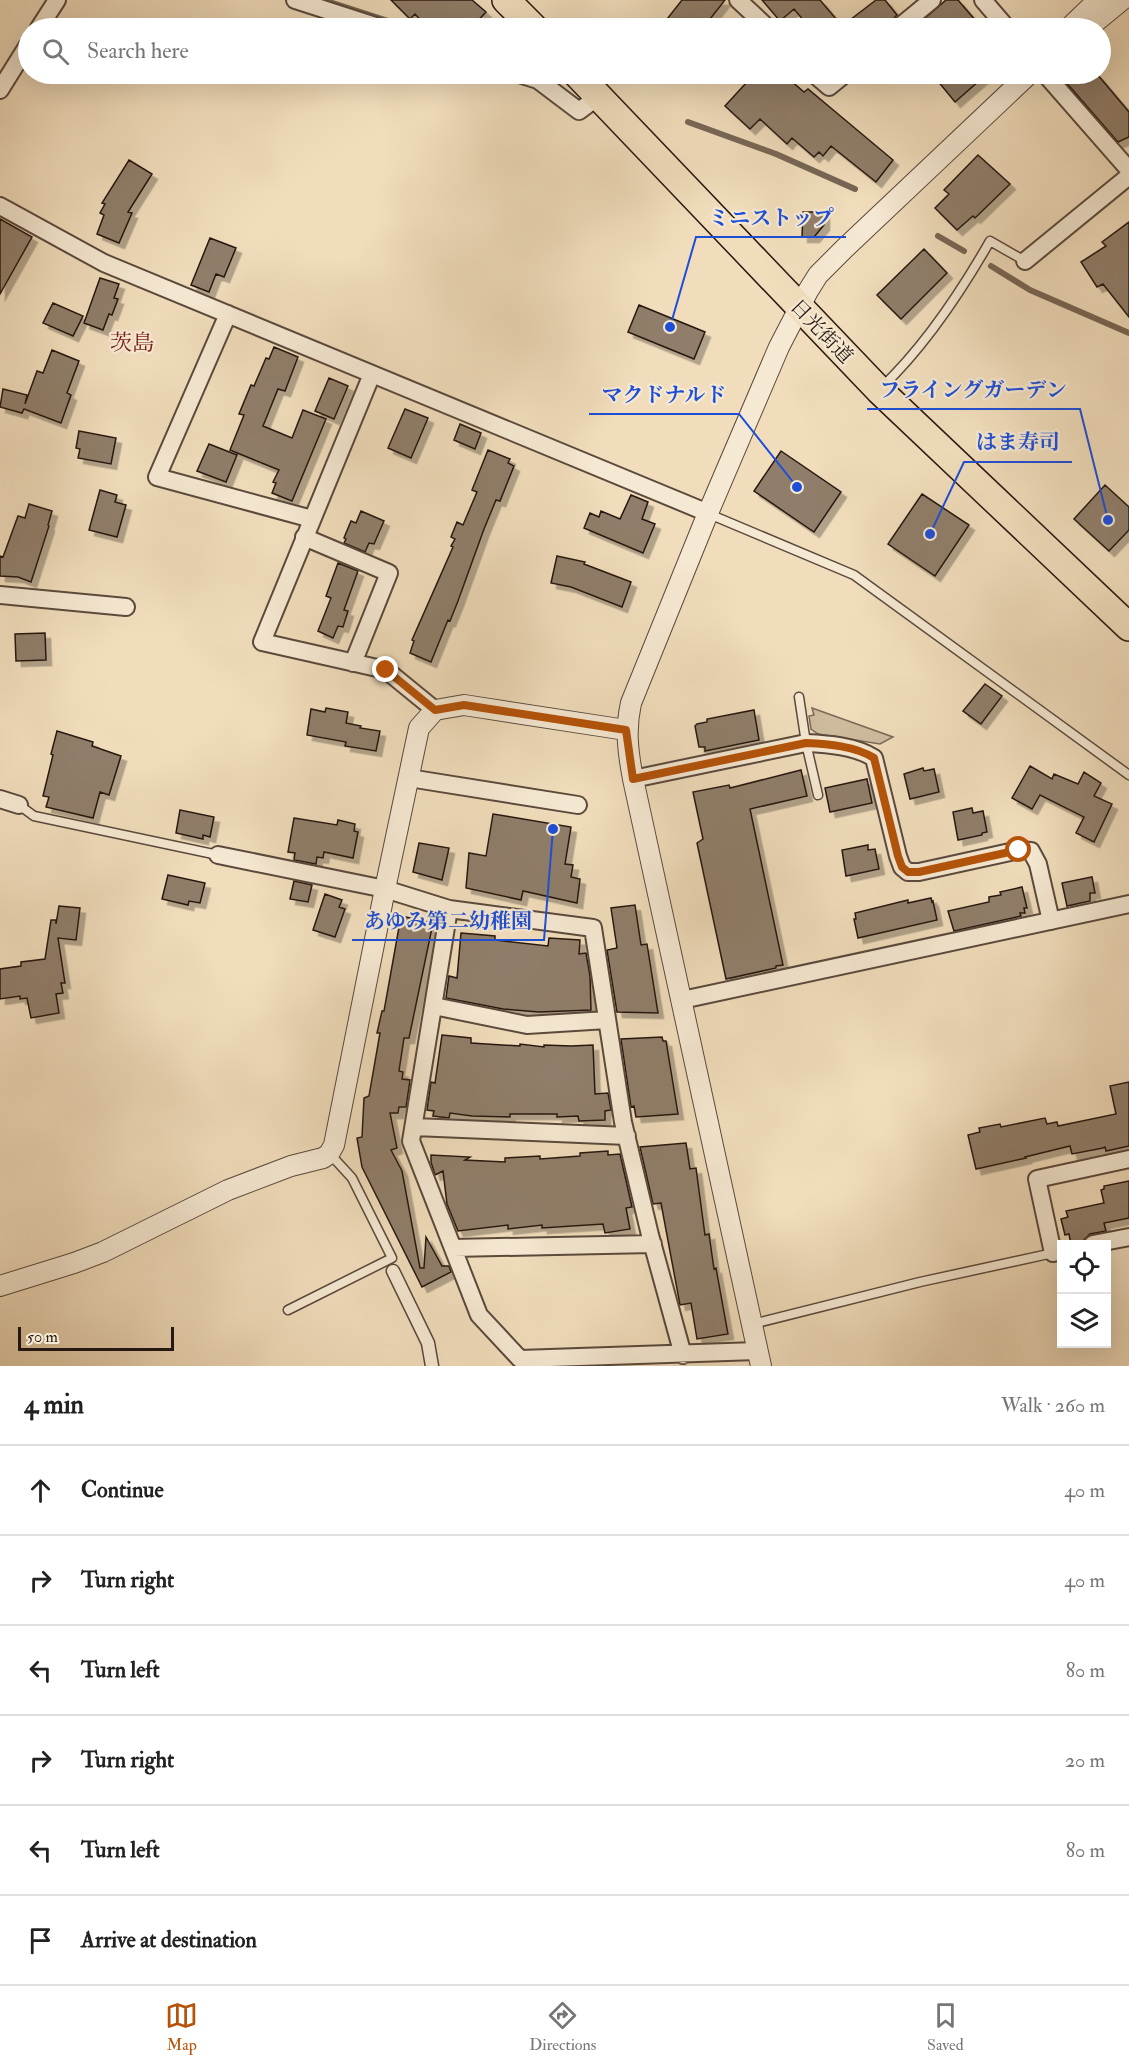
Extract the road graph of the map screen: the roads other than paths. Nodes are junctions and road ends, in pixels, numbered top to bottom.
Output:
1 (57, 0) edge
2 (295, 0) edge
3 (506, 0) edge
4 (738, 0) edge
5 (932, 0) edge
6 (983, 0) edge
7 (1098, 0) edge
8 (1122, 0) edge
9 (45, 18) edge
10 (351, 18) edge
11 (524, 18) edge
12 (757, 18) edge
13 (910, 18) edge
14 (998, 18) edge
15 (1079, 18) edge
16 (1100, 18) edge
17 (18, 61) edge
18 (543, 84) edge
19 (587, 84) edge
20 (1018, 84) edge
21 (1054, 84) edge
22 (0, 90) edge
23 (599, 96) junction
24 (1129, 170) edge
25 (1129, 176) edge
26 (0, 206) edge
27 (1025, 261) joint
28 (799, 307) junction
29 (228, 314) junction
30 (372, 374) junction
31 (879, 390) junction
32 (708, 513) junction
33 (312, 519) junction
34 (304, 537) junction
35 (0, 595) edge
36 (126, 608) dead end
37 (1129, 627) edge
38 (353, 663) junction
39 (799, 697) dead end
40 (435, 710) junction
41 (626, 730) junction
42 (806, 743) junction
43 (1129, 775) edge
44 (408, 778) junction
45 (633, 779) junction
46 (818, 795) dead end
47 (0, 799) edge
48 (19, 805) joint
49 (578, 805) dead end
50 (218, 855) joint
51 (385, 890) junction
52 (1129, 904) edge
53 (449, 909) junction
54 (1051, 921) junction
55 (682, 1000) junction
56 (434, 1006) junction
57 (607, 1020) junction
58 (414, 1127) junction
59 (627, 1136) junction
60 (329, 1154) junction
61 (1129, 1159) edge
62 (1129, 1237) edge
63 (1111, 1241) edge
64 (653, 1244) junction
65 (453, 1248) junction
66 (1057, 1252) edge
67 (393, 1271) dead end
68 (0, 1286) edge
69 (288, 1310) dead end
70 (752, 1324) junction
71 (683, 1355) junction
72 (759, 1359) edge
73 (432, 1366) edge

1 - 9 street
2 - 10 street
3 - 11 highway
4 - 12 street
5 - 13 street
6 - 14 street
7 - 15 street
8 - 16 street
17 - 22 street
18 - 23 street
19 - 23 highway, 日光街道
20 - 28 street
21 - 24 street
23 - 28 highway, 日光街道
25 - 27 street
26 - 29 street
27 - 31 lane
28 - 31 highway, 日光街道
28 - 32 street
29 - 30 street
29 - 33 street
30 - 32 street
30 - 33 street
31 - 37 highway, 日光街道
32 - 41 street
32 - 43 lane
33 - 34 street
34 - 38 street
34 - 38 street
35 - 36 street
38 - 40 street
39 - 42 lane
40 - 41 street
40 - 44 street
41 - 45 street
42 - 45 street
42 - 46 lane
42 - 54 street
44 - 49 street
44 - 51 street
45 - 55 street
47 - 48 street
48 - 50 lane
50 - 51 street
51 - 53 street
51 - 60 street
52 - 54 street
53 - 56 street
53 - 57 street
54 - 55 street
55 - 70 street
56 - 57 street
56 - 58 street
57 - 59 street
58 - 59 street
58 - 65 street
59 - 64 street
60 - 68 street
60 - 69 lane
61 - 66 street
62 - 63 street
64 - 65 street
64 - 71 street
65 - 71 street
66 - 70 lane
67 - 73 street
70 - 72 street
71 - 72 street

